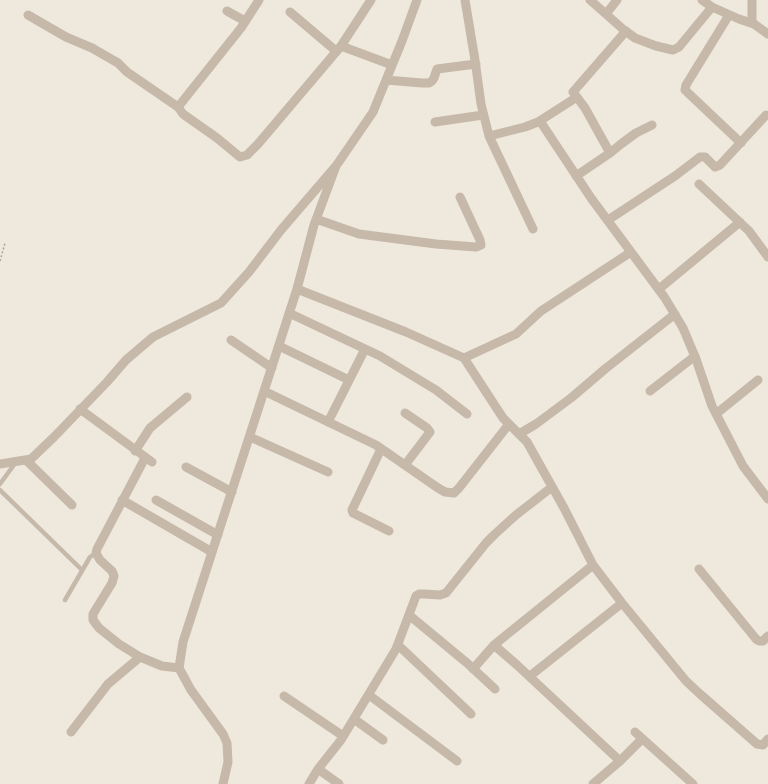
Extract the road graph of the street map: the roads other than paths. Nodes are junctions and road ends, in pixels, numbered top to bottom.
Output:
1 (259, 0) edge
2 (371, 0) edge
3 (417, 0) edge
4 (465, 0) edge
5 (590, 0) edge
6 (617, 0) edge
7 (702, 0) edge
8 (752, 0) edge
9 (712, 7) junction
10 (227, 11) dead end
11 (290, 12) dead end
12 (606, 14) junction
13 (28, 15) dead end
14 (729, 15) junction
15 (245, 21) junction
16 (754, 24) junction
17 (626, 31) junction
18 (768, 34) edge
19 (339, 49) junction
20 (476, 64) junction
21 (392, 66) junction
22 (386, 80) junction
23 (577, 97) junction
24 (178, 107) junction
25 (484, 115) junction
26 (766, 115) dead end
27 (540, 121) junction
28 (435, 122) dead end
29 (652, 125) dead end
30 (489, 136) junction
31 (741, 143) junction
32 (610, 153) junction
33 (336, 166) junction
34 (576, 176) junction
35 (699, 184) dead end
36 (460, 196) dead end
37 (316, 219) junction
38 (608, 220) junction
39 (740, 222) junction
40 (533, 229) dead end
41 (631, 252) junction
42 (768, 257) edge
43 (298, 289) junction
44 (659, 289) junction
45 (290, 314) junction
46 (675, 314) junction
47 (231, 340) dead end
48 (279, 346) junction
49 (365, 349) junction
50 (695, 356) junction
51 (464, 358) junction
52 (272, 368) junction
53 (349, 380) junction
54 (758, 380) dead end
55 (264, 391) junction
56 (650, 391) dead end
57 (187, 397) dead end
58 (80, 409) junction
59 (405, 413) dead end
60 (467, 414) dead end
61 (716, 414) junction
62 (328, 422) junction
63 (509, 424) junction
64 (519, 434) junction
65 (250, 437) junction
66 (381, 449) junction
67 (135, 451) junction
68 (26, 460) junction
69 (16, 462) junction
70 (0, 464) edge
71 (405, 465) junction
72 (186, 466) dead end
73 (328, 472) dead end
74 (0, 484) edge
75 (552, 487) junction
76 (0, 490) edge
77 (232, 492) junction
78 (768, 499) edge
79 (122, 500) junction
80 (156, 500) dead end
81 (72, 505) dead end
82 (389, 531) dead end
83 (218, 535) junction
84 (212, 552) junction
85 (96, 553) junction
86 (593, 565) junction
87 (698, 569) dead end
88 (82, 570) junction
89 (65, 600) dead end
90 (622, 603) junction
91 (409, 615) junction
92 (768, 636) edge
93 (398, 645) junction
94 (494, 645) junction
95 (140, 657) junction
96 (179, 668) junction
97 (473, 670) junction
98 (530, 676) junction
99 (495, 689) dead end
100 (369, 695) junction
101 (284, 696) dead end
102 (471, 714) dead end
103 (354, 719) junction
104 (71, 732) dead end
105 (343, 736) junction
106 (768, 739) edge
107 (383, 740) dead end
108 (457, 761) dead end
109 (620, 761) junction
110 (318, 768) junction
111 (689, 783) edge
112 (223, 784) edge
113 (309, 784) edge
114 (339, 784) edge
115 (593, 784) edge

1 - 15 street
2 - 19 street
3 - 21 street
4 - 20 street
5 - 12 street
6 - 12 street
7 - 9 street
8 - 16 street
9 - 14 street
9 - 17 street
10 - 15 street
11 - 19 street
12 - 17 street
13 - 24 street
14 - 16 street
14 - 31 street
15 - 24 street
16 - 18 street
17 - 23 street
19 - 21 street
19 - 24 street
20 - 22 street
20 - 25 street
21 - 22 street
22 - 33 street
23 - 27 street
23 - 32 street
25 - 28 street
25 - 30 street
26 - 31 street
27 - 30 street
27 - 34 street
29 - 32 street
30 - 40 street
31 - 38 street
32 - 34 street
33 - 37 street
33 - 58 street
34 - 38 street
35 - 39 street
36 - 37 street
37 - 43 street
38 - 41 street
39 - 42 street
39 - 44 street
41 - 44 street
41 - 51 street
43 - 45 street
43 - 51 street
44 - 46 street
45 - 48 street
45 - 49 street
46 - 50 street
46 - 64 street
47 - 52 street
48 - 52 street
48 - 53 street
49 - 53 street
49 - 60 street
50 - 56 street
50 - 61 street
51 - 63 street
52 - 55 street
53 - 62 street
54 - 61 street
55 - 62 street
55 - 65 street
57 - 67 street
58 - 67 street
58 - 68 street
59 - 71 street
61 - 78 street
62 - 66 street
63 - 64 street
63 - 71 street
64 - 75 street
65 - 73 street
65 - 77 street
66 - 71 street
66 - 82 street
67 - 79 street
68 - 69 street
68 - 81 street
69 - 70 street
69 - 74 lane
72 - 77 street
75 - 86 street
75 - 91 street
76 - 88 lane
77 - 83 street
79 - 84 street
79 - 85 street
80 - 83 street
83 - 84 street
84 - 96 street
85 - 88 lane
85 - 95 street
86 - 90 street
86 - 94 street
87 - 92 street
88 - 89 lane
90 - 98 street
90 - 106 street
91 - 93 street
91 - 97 street
93 - 100 street
93 - 102 street
94 - 97 street
94 - 98 street
95 - 96 street
95 - 104 street
96 - 112 street
97 - 99 street
98 - 109 street
100 - 103 street
100 - 108 street
101 - 105 street
103 - 105 street
103 - 107 street
105 - 110 street
109 - 111 street
109 - 115 street
110 - 113 street
110 - 114 street

